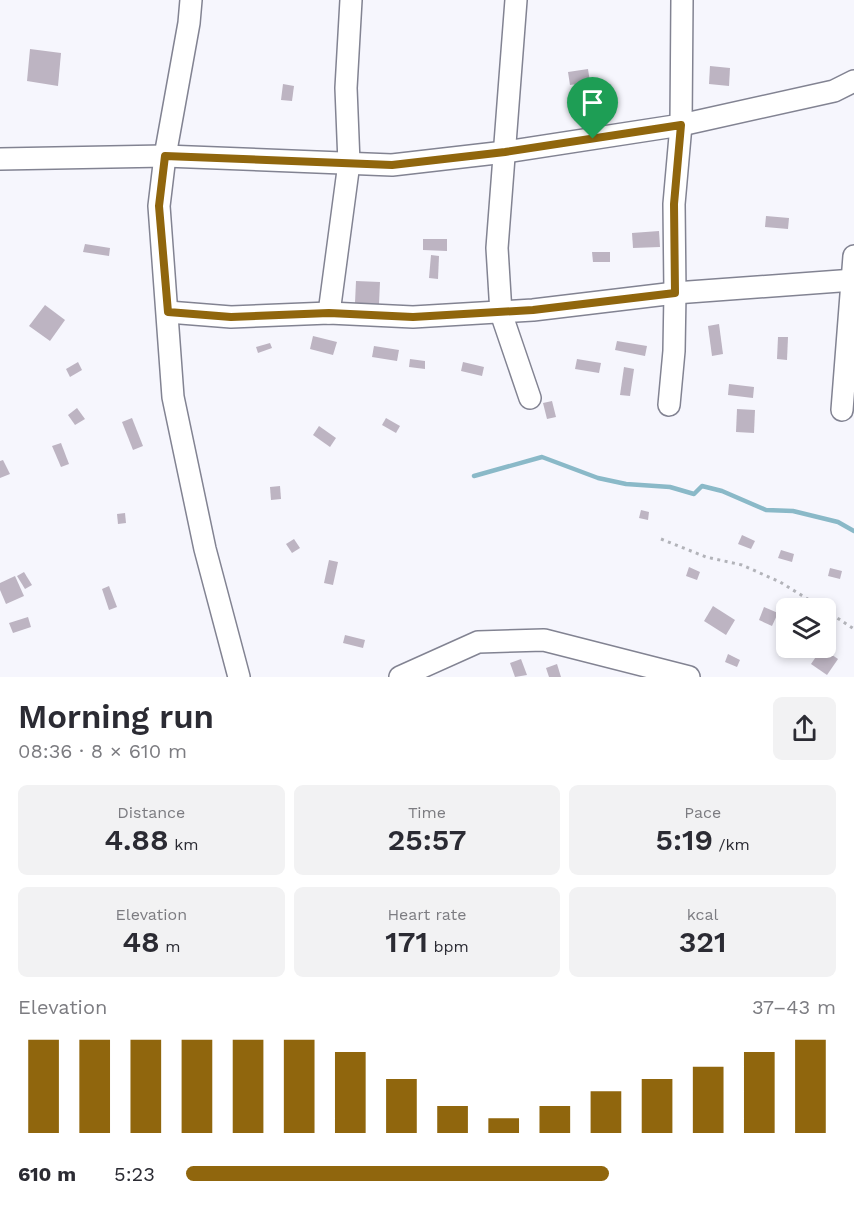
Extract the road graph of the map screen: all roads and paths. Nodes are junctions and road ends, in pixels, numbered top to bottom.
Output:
1 (191, 0) edge
2 (351, 0) edge
3 (516, 0) edge
4 (682, 0) edge
5 (854, 81) edge
6 (681, 125) junction
7 (505, 152) junction
8 (165, 156) junction
9 (0, 159) edge
10 (349, 163) junction
11 (854, 256) edge
12 (853, 280) edge
13 (675, 293) junction
14 (168, 312) junction
15 (329, 313) junction
16 (501, 313) junction
17 (530, 398) dead end
18 (669, 405) dead end
19 (842, 410) dead end
20 (661, 539) dead end
21 (806, 598) edge
22 (836, 617) edge
23 (854, 629) edge
24 (239, 677) edge
25 (400, 677) edge
26 (689, 677) edge

1 - 8 street
2 - 10 street
3 - 7 street
4 - 6 street
5 - 6 street
6 - 7 street
6 - 13 street
7 - 10 street
7 - 16 street
8 - 9 street
8 - 10 street
8 - 14 street
10 - 15 street
11 - 12 street
12 - 13 street
12 - 19 street
13 - 16 street
13 - 18 street
14 - 15 street
14 - 24 street
15 - 16 street
16 - 17 street
20 - 21 path
22 - 23 path
25 - 26 street

